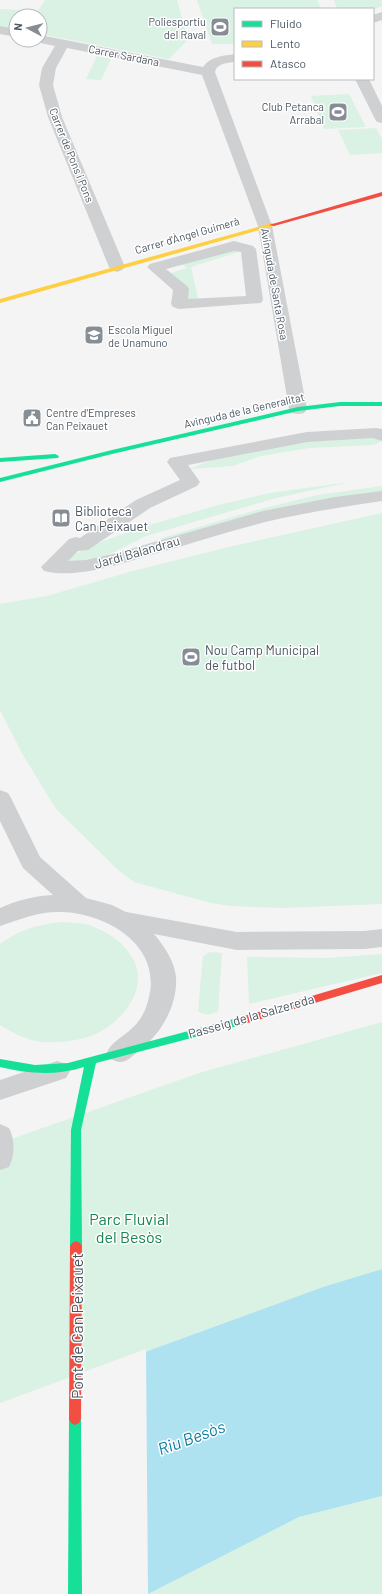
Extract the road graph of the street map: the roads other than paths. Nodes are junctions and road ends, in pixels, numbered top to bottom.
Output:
1 (48, 40) edge
2 (63, 43) junction
3 (234, 58) edge
4 (208, 72) junction
5 (362, 80) edge
6 (382, 119) edge
7 (382, 194) edge
8 (265, 226) junction
9 (117, 267) junction
10 (0, 300) edge
11 (255, 300) joint
12 (382, 404) edge
13 (298, 409) junction
14 (382, 436) edge
15 (112, 452) junction
16 (0, 460) edge
17 (0, 480) edge
18 (382, 496) edge
19 (0, 798) edge
20 (79, 904) junction
21 (0, 917) edge
22 (124, 920) junction
23 (382, 938) edge
24 (382, 979) edge
25 (120, 1052) junction
26 (91, 1060) junction
27 (0, 1063) edge
28 (57, 1071) junction
29 (0, 1090) edge
30 (75, 1594) edge

1 - 2 street, Carrer Sardana
2 - 4 street, Carrer Sardana
2 - 9 street, Carrer de Pons i Pons
3 - 4 street
4 - 8 street, Avinguda de Santa Rosa
5 - 6 street
7 - 8 street, Carrer d'Àngel Guimerà
8 - 9 street, Carrer d'Àngel Guimerà
8 - 13 street, Avinguda de Santa Rosa
9 - 10 street, Carrer d'Àngel Guimerà
11 - 11 street
12 - 13 street, Avinguda de la Generalitat
13 - 15 street, Avinguda de la Generalitat
14 - 18 street, Jardí Balandrau
15 - 16 street, Avinguda de la Generalitat
15 - 17 street, Avinguda de la Generalitat
19 - 20 street
20 - 21 street
20 - 22 street
22 - 23 street
22 - 25 street
24 - 25 street, Passeig de la Salzereda
25 - 26 street, Passeig de la Salzereda
26 - 28 street, Passeig de la Salzereda
26 - 30 street, Pont de Can Peixauet
27 - 28 street, Passeig de la Salzereda
28 - 29 street

